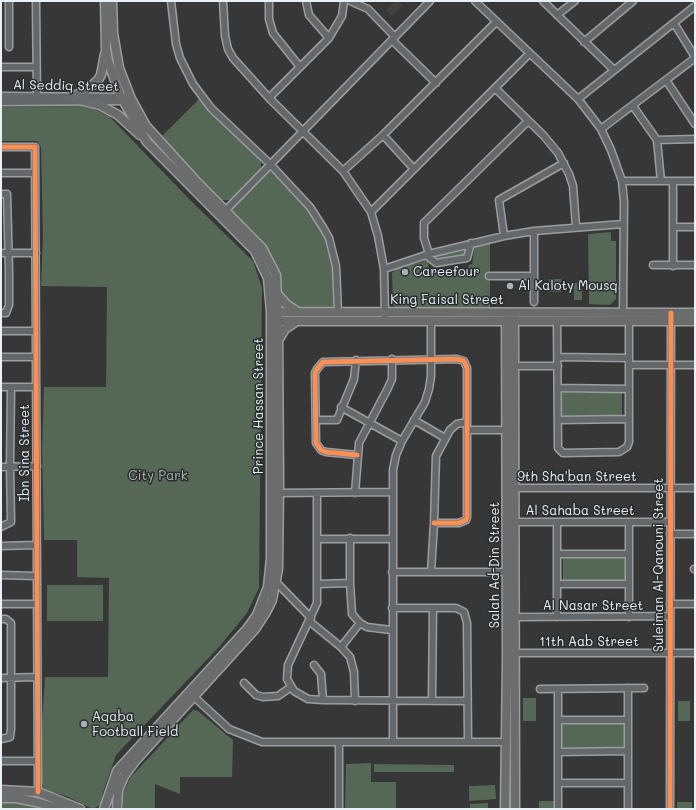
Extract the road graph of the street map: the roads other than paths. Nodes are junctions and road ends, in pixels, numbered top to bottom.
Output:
1 (9, 1) edge
2 (36, 1) edge
3 (105, 1) edge
4 (112, 1) edge
5 (171, 1) edge
6 (223, 1) edge
7 (269, 1) edge
8 (306, 1) edge
9 (344, 1) edge
10 (350, 1) edge
11 (430, 1) edge
12 (475, 1) edge
13 (543, 1) edge
14 (575, 1) edge
15 (633, 1) edge
16 (695, 6) edge
17 (557, 15) junction
18 (496, 22) junction
19 (674, 23) junction
20 (329, 38) junction
21 (393, 39) junction
22 (584, 42) junction
23 (9, 47) dead end
24 (106, 49) junction
25 (529, 54) junction
26 (695, 57) edge
27 (1, 67) edge
28 (36, 67) junction
29 (300, 67) junction
30 (614, 70) junction
31 (666, 80) junction
32 (436, 83) junction
33 (495, 88) junction
34 (1, 96) edge
35 (74, 96) junction
36 (126, 97) junction
37 (269, 98) junction
38 (37, 99) junction
39 (578, 99) junction
40 (84, 101) junction
41 (1, 102) edge
42 (633, 106) junction
43 (528, 121) junction
44 (695, 124) edge
45 (601, 129) junction
46 (303, 131) junction
47 (383, 135) junction
48 (695, 139) edge
49 (657, 140) junction
50 (147, 142) junction
51 (1, 147) edge
52 (564, 163) junction
53 (270, 164) junction
54 (414, 169) junction
55 (343, 171) junction
56 (1, 173) edge
57 (35, 173) junction
58 (622, 181) junction
59 (661, 181) junction
60 (673, 182) junction
61 (695, 182) edge
62 (1, 194) edge
63 (225, 211) junction
64 (371, 212) junction
65 (623, 224) junction
66 (576, 227) junction
67 (673, 227) junction
68 (695, 227) edge
69 (534, 231) junction
70 (504, 236) junction
71 (471, 243) junction
72 (4, 253) edge
73 (36, 253) junction
74 (428, 254) junction
75 (653, 265) dead end
76 (673, 266) junction
77 (695, 266) edge
78 (384, 269) junction
79 (489, 276) dead end
80 (534, 276) junction
81 (278, 295) junction
82 (534, 302) dead end
83 (274, 312) junction
84 (299, 312) junction
85 (338, 312) junction
86 (385, 312) junction
87 (1, 313) edge
88 (623, 313) junction
89 (695, 313) edge
90 (510, 317) junction
91 (671, 317) junction
92 (695, 320) edge
93 (274, 321) junction
94 (297, 321) junction
95 (385, 321) junction
96 (431, 321) junction
97 (485, 321) junction
98 (557, 321) junction
99 (628, 321) junction
100 (1, 331) edge
101 (36, 331) junction
102 (506, 338) junction
103 (278, 342) junction
104 (36, 356) junction
105 (1, 357) edge
106 (558, 357) junction
107 (629, 358) junction
108 (392, 359) junction
109 (431, 359) junction
110 (356, 360) junction
111 (629, 365) junction
112 (671, 365) junction
113 (695, 365) edge
114 (513, 366) junction
115 (558, 366) junction
116 (1, 387) edge
117 (11, 387) junction
118 (36, 387) junction
119 (558, 388) junction
120 (629, 389) junction
121 (341, 407) junction
122 (629, 419) junction
123 (316, 420) junction
124 (414, 420) junction
125 (558, 420) junction
126 (467, 422) junction
127 (370, 423) junction
128 (467, 430) junction
129 (506, 430) junction
130 (445, 438) junction
131 (402, 441) junction
132 (357, 455) junction
133 (10, 466) junction
134 (37, 466) junction
135 (1, 467) edge
136 (510, 488) junction
137 (670, 488) junction
138 (695, 488) edge
139 (317, 492) junction
140 (355, 492) junction
141 (392, 492) junction
142 (275, 493) junction
143 (514, 522) junction
144 (557, 522) junction
145 (629, 522) junction
146 (670, 522) junction
147 (434, 523) junction
148 (1, 527) edge
149 (670, 534) junction
150 (695, 534) edge
151 (350, 538) junction
152 (392, 538) junction
153 (317, 539) junction
154 (37, 545) junction
155 (1, 546) edge
156 (557, 554) junction
157 (629, 554) junction
158 (392, 572) junction
159 (431, 572) junction
160 (507, 572) junction
161 (1, 575) edge
162 (36, 576) junction
163 (276, 582) junction
164 (350, 583) junction
165 (318, 584) junction
166 (557, 584) junction
167 (629, 584) junction
168 (1, 604) edge
169 (37, 604) junction
170 (670, 604) junction
171 (695, 604) edge
172 (392, 608) junction
173 (433, 608) junction
174 (629, 616) junction
175 (670, 616) junction
176 (515, 617) junction
177 (557, 617) junction
178 (1, 619) edge
179 (310, 619) junction
180 (360, 624) junction
181 (392, 630) junction
182 (341, 647) junction
183 (511, 653) junction
184 (670, 653) junction
185 (695, 653) edge
186 (314, 665) dead end
187 (37, 677) junction
188 (1, 678) edge
189 (10, 678) junction
190 (244, 682) dead end
191 (292, 687) junction
192 (540, 688) dead end
193 (628, 688) junction
194 (644, 688) dead end
195 (558, 689) junction
196 (191, 695) junction
197 (323, 700) junction
198 (432, 700) junction
199 (355, 701) junction
200 (392, 701) junction
201 (467, 701) junction
202 (558, 720) junction
203 (628, 720) junction
204 (1, 739) edge
205 (393, 742) junction
206 (468, 742) junction
207 (507, 742) junction
208 (340, 743) junction
209 (558, 752) junction
210 (628, 752) junction
211 (1, 761) edge
212 (38, 761) junction
213 (558, 783) junction
214 (628, 783) junction
215 (1, 790) edge
216 (38, 792) junction
217 (1, 798) edge
218 (61, 809) edge
219 (80, 809) edge
220 (104, 809) edge
221 (116, 809) edge
222 (339, 809) edge
223 (505, 809) edge
224 (516, 809) edge
225 (558, 809) edge
226 (628, 809) edge
227 (670, 809) edge

1 - 23 street
2 - 28 street
3 - 24 main road, Prince Hassan Street
4 - 36 main road, Prince Hassan Street
5 - 53 street
6 - 37 street
7 - 29 street
8 - 20 street
9 - 20 street
10 - 21 street
11 - 21 street
12 - 18 street
13 - 17 street
14 - 17 street
15 - 22 street
16 - 19 street
17 - 22 street
18 - 25 street
18 - 32 street
19 - 26 street
19 - 30 street
20 - 29 street
21 - 32 street
21 - 46 street
22 - 30 street
24 - 35 main road
24 - 36 main road, Prince Hassan Street
25 - 33 street
25 - 39 street
26 - 31 street
27 - 28 street
28 - 38 street
29 - 37 street
30 - 39 street
31 - 42 street
31 - 44 street
32 - 47 street
33 - 43 street
33 - 54 street
34 - 38 street, Al Seddiq Street
35 - 36 street, Al Seddiq Street
35 - 38 street, Al Seddiq Street
36 - 40 street, Al Seddiq Street
36 - 50 main road, Prince Hassan Street
36 - 63 main road, Prince Hassan Street
37 - 46 street
38 - 40 street, Al Seddiq Street
38 - 41 street, Al Seddiq Street
39 - 45 street
40 - 50 main road
42 - 45 street
42 - 49 street
43 - 52 street
43 - 74 street
45 - 58 street
46 - 53 street
46 - 55 street
47 - 54 street
47 - 55 street
48 - 49 street
49 - 59 street
50 - 83 main road, Prince Hassan Street
51 - 57 street, Ibn Sina Street
52 - 66 street
52 - 70 street
53 - 63 street
53 - 85 street
54 - 64 street
55 - 64 street
56 - 57 street
57 - 73 street, Ibn Sina Street
58 - 59 street
58 - 65 street
59 - 60 street
60 - 61 street
60 - 67 street
62 - 72 street
63 - 81 main road, Prince Hassan Street
64 - 78 street
65 - 66 street
65 - 88 street
66 - 69 street
67 - 68 street
67 - 76 street
69 - 70 street
69 - 80 street
70 - 71 street
71 - 74 street
71 - 74 street
72 - 73 street
72 - 87 street
73 - 101 street, Ibn Sina Street
74 - 78 street
75 - 76 street
76 - 77 street
78 - 86 street
79 - 80 street
80 - 82 street
81 - 83 main road, Prince Hassan Street
81 - 84 main road
83 - 84 main road, King Faisal Street
83 - 93 main road, Prince Hassan Street
84 - 85 main road, King Faisal Street
85 - 86 main road, King Faisal Street
86 - 90 main road, King Faisal Street
86 - 95 street
88 - 90 main road, King Faisal Street
88 - 91 main road, King Faisal Street
89 - 91 main road, King Faisal Street
90 - 97 main road, King Faisal Street
90 - 98 main road, King Faisal Street
90 - 102 main road, Salah Ad-Din Street
90 - 114 main road, Salah Ad-Din Street
91 - 92 main road, King Faisal Street
91 - 99 main road, King Faisal Street
91 - 112 street, Suleiman Al-Qanouni Street
93 - 94 main road, King Faisal Street
93 - 103 main road, Prince Hassan Street
93 - 142 main road, Prince Hassan Street
94 - 95 main road, King Faisal Street
94 - 103 main road
95 - 96 main road, King Faisal Street
96 - 97 main road, King Faisal Street
96 - 109 street
97 - 102 main road
98 - 99 main road, King Faisal Street
98 - 106 street
99 - 107 street
100 - 101 street
101 - 104 street, Ibn Sina Street
102 - 129 main road, Salah Ad-Din Street
103 - 142 main road, Prince Hassan Street
104 - 105 street
104 - 118 street, Ibn Sina Street
106 - 107 street
106 - 115 street
107 - 111 street
108 - 109 street
108 - 110 street
108 - 127 street
109 - 124 street
109 - 126 street
110 - 121 street
110 - 123 street
111 - 112 street
111 - 120 street
112 - 113 street
112 - 137 street, Suleiman Al-Qanouni Street
114 - 115 street
114 - 136 main road, Salah Ad-Din Street
115 - 119 street
116 - 117 street
117 - 118 street
117 - 133 street
118 - 134 street, Ibn Sina Street
119 - 120 street
119 - 125 street
120 - 122 street
121 - 123 street
121 - 127 street
122 - 125 street
122 - 125 street
123 - 132 street
124 - 130 street
124 - 131 street
126 - 128 street
126 - 130 street
127 - 131 street
127 - 132 street
128 - 129 street
128 - 147 street
129 - 136 main road, Salah Ad-Din Street
130 - 147 street
131 - 141 street
132 - 140 street
133 - 134 street
133 - 135 street
133 - 148 street
134 - 154 street, Ibn Sina Street
136 - 137 street, 9th Sha'ban Street
136 - 143 main road, Salah Ad-Din Street
136 - 160 main road, Salah Ad-Din Street
137 - 138 street, 9th Sha'ban Street
137 - 146 street, Suleiman Al-Qanouni Street
139 - 140 street
139 - 142 street
139 - 153 street
140 - 141 street
141 - 152 street
142 - 163 main road, Prince Hassan Street
142 - 196 main road, Prince Hassan Street
143 - 144 street, Al Sahaba Street
143 - 176 main road, Salah Ad-Din Street
144 - 145 street, Al Sahaba Street
144 - 156 street
145 - 146 street, Al Sahaba Street
145 - 157 street
146 - 149 street, Suleiman Al-Qanouni Street
147 - 159 street
149 - 150 street
149 - 170 street, Suleiman Al-Qanouni Street
151 - 152 street
151 - 153 street
151 - 164 street
152 - 158 street
153 - 165 street
154 - 155 street
154 - 162 street, Ibn Sina Street
156 - 157 street
156 - 166 street
157 - 167 street
158 - 159 street
158 - 172 street
159 - 160 street
160 - 183 main road, Salah Ad-Din Street
161 - 162 street
162 - 169 street, Ibn Sina Street
163 - 179 street
163 - 196 main road, Prince Hassan Street
164 - 165 street
164 - 180 street
165 - 179 street
166 - 167 street
166 - 177 street
167 - 174 street
168 - 169 street
169 - 187 street, Ibn Sina Street
170 - 171 street
170 - 175 street, Suleiman Al-Qanouni Street
172 - 173 street
172 - 181 street
173 - 198 street
173 - 201 street
174 - 175 street, Al Nasar Street
174 - 177 street, Al Nasar Street
175 - 184 street, Suleiman Al-Qanouni Street
176 - 177 street, Al Nasar Street
176 - 183 main road, Salah Ad-Din Street
178 - 189 street
179 - 182 street
179 - 191 street
180 - 181 street
180 - 182 street
181 - 200 street
182 - 199 street
183 - 184 street, 11th Aab Street
183 - 207 main road, Salah Ad-Din Street
183 - 224 main road, Salah Ad-Din Street
184 - 185 street, 11th Aab Street
184 - 227 street, Suleiman Al-Qanouni Street
186 - 197 street
187 - 189 street
187 - 212 street, Ibn Sina Street
188 - 189 street
189 - 204 street
190 - 191 street
191 - 197 street
192 - 195 street
193 - 194 street
193 - 195 street
193 - 203 street
195 - 202 street
196 - 208 street
196 - 220 main road, Prince Hassan Street
196 - 221 main road, Prince Hassan Street
197 - 199 street
198 - 200 street
198 - 201 street
199 - 200 street
200 - 205 street
201 - 206 street
202 - 203 street
202 - 209 street
203 - 210 street
205 - 206 street
205 - 208 street
206 - 207 street
207 - 223 main road, Salah Ad-Din Street
208 - 222 street
209 - 210 street
209 - 213 street
210 - 214 street
211 - 212 street
212 - 216 street, Ibn Sina Street
213 - 214 street
213 - 225 street
214 - 226 street
215 - 216 main road
216 - 219 main road
217 - 218 main road

